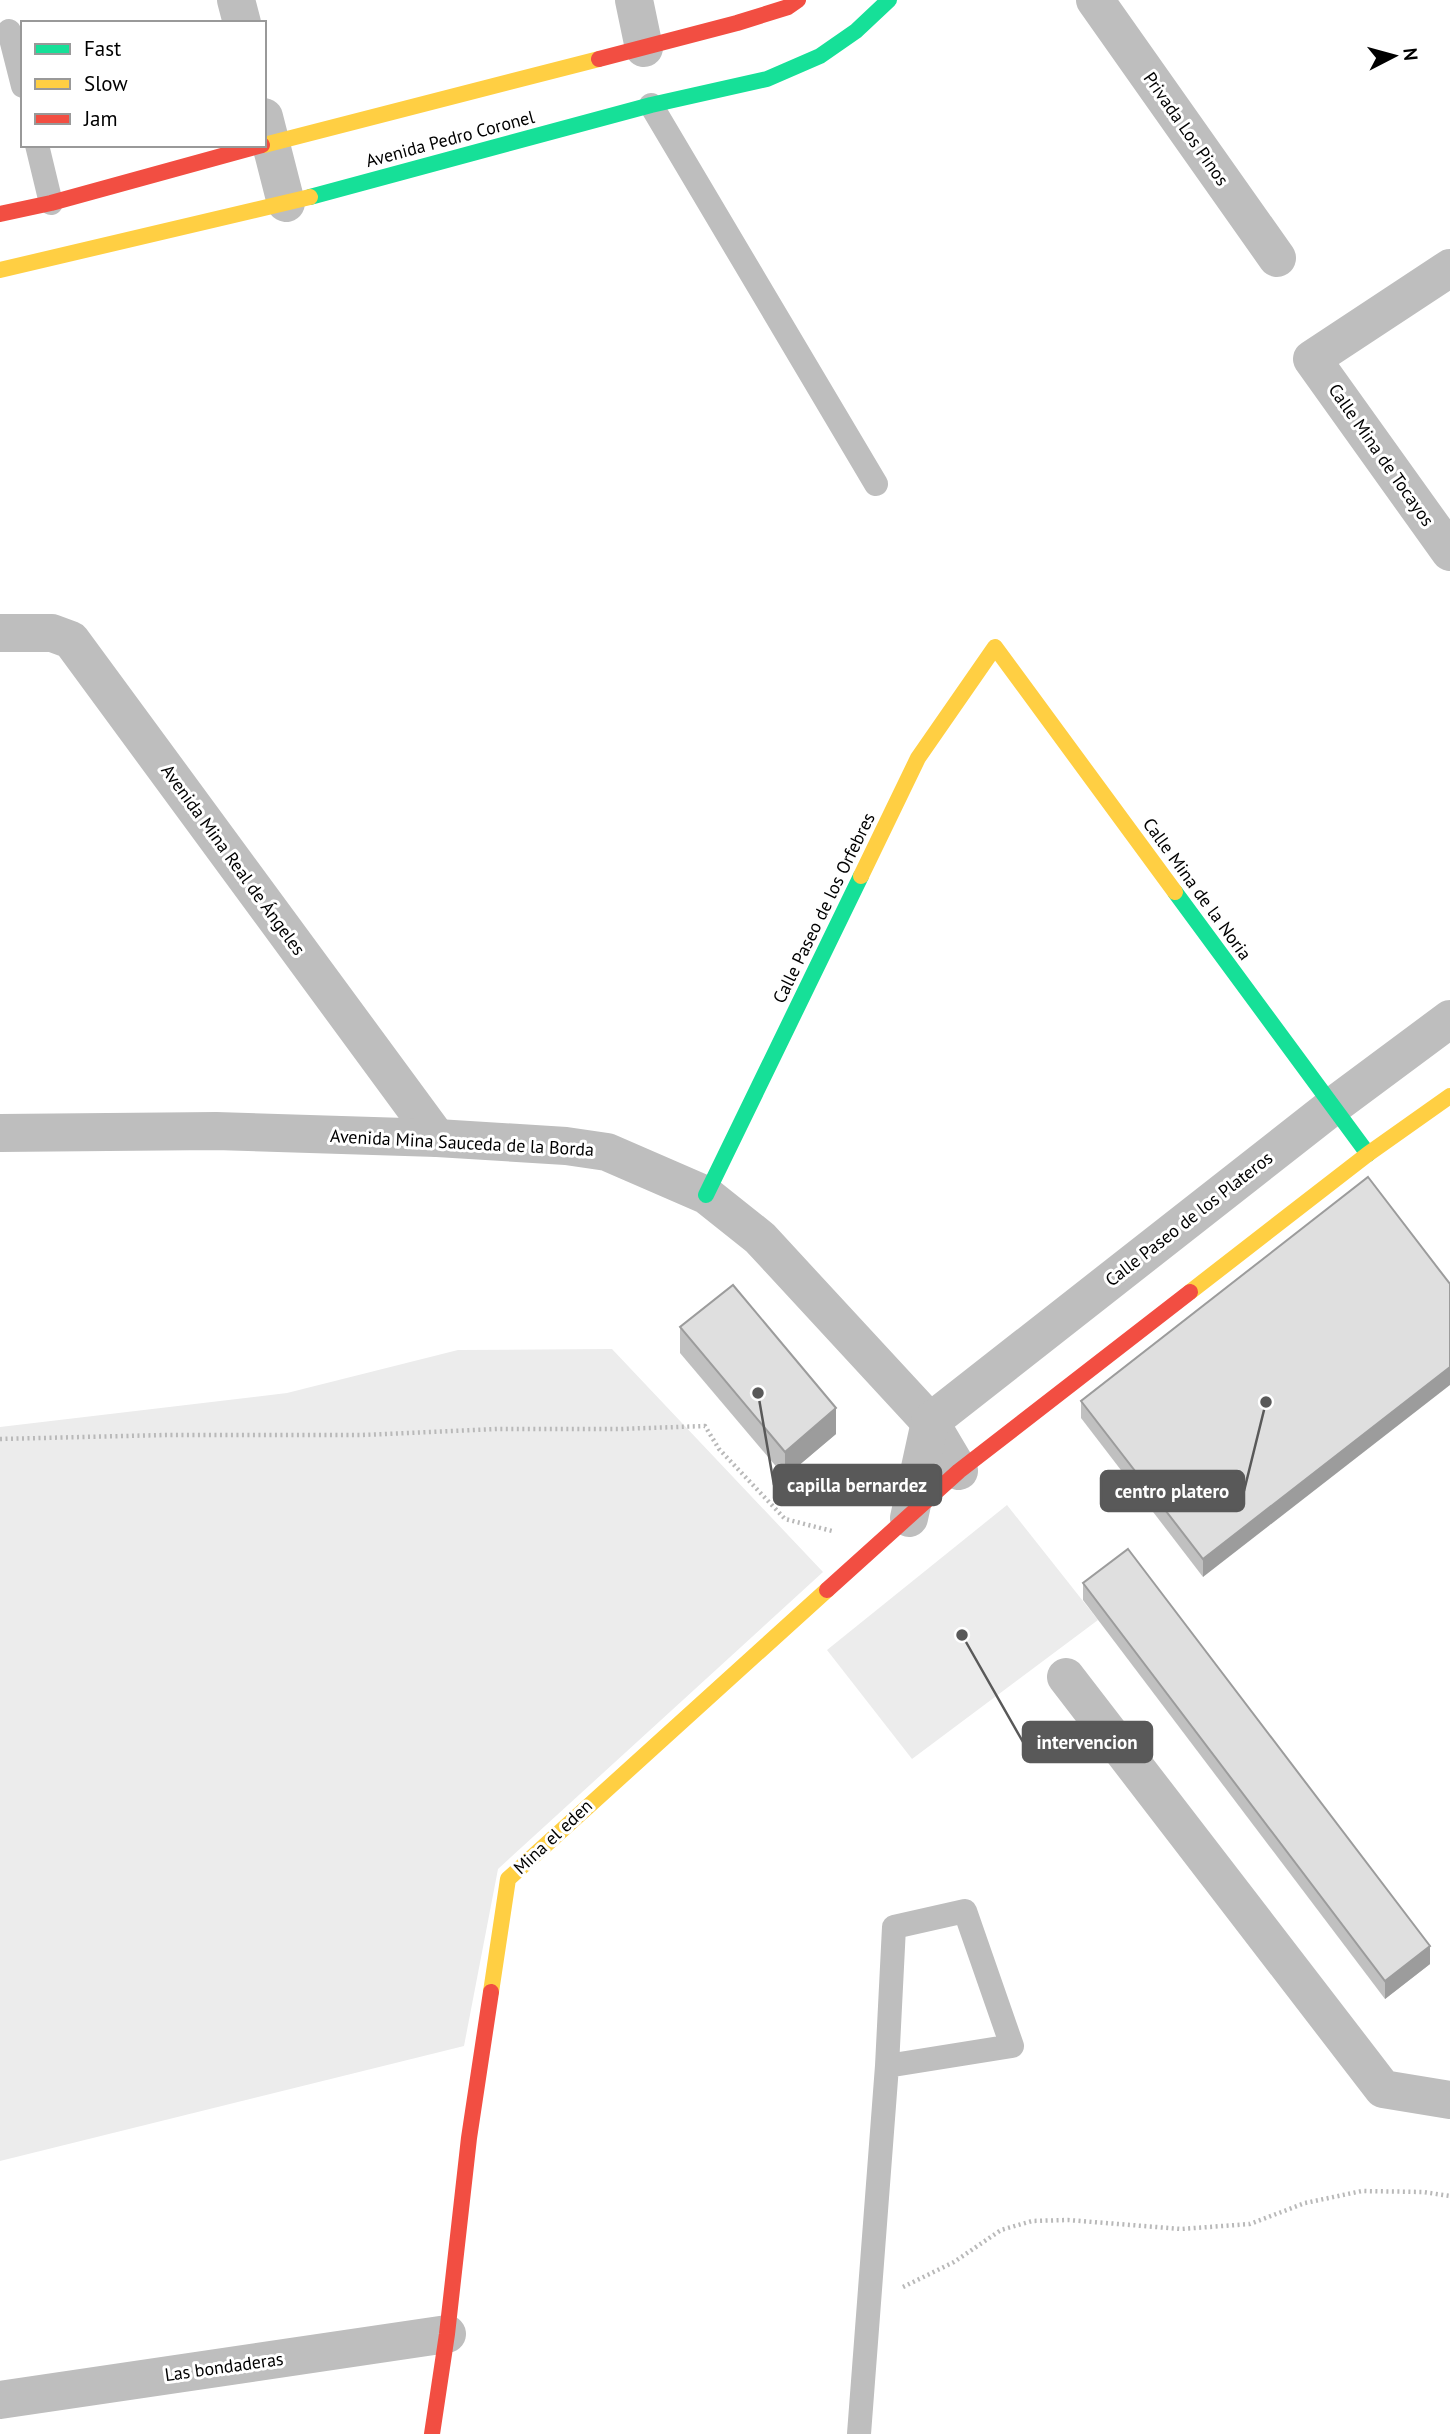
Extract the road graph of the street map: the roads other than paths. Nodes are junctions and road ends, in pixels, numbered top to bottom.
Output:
1 (236, 0) edge
2 (634, 0) edge
3 (798, 0) edge
4 (888, 0) edge
5 (1095, 0) edge
6 (241, 21) edge
7 (9, 31) dead end
8 (644, 48) junction
9 (21, 78) edge
10 (651, 105) junction
11 (266, 138) edge
12 (266, 141) edge
13 (37, 147) edge
14 (235, 147) edge
15 (51, 203) junction
16 (286, 203) junction
17 (0, 214) edge
18 (1277, 258) dead end
19 (1450, 268) edge
20 (0, 270) edge
21 (876, 484) dead end
22 (1450, 552) edge
23 (0, 633) edge
24 (995, 647) joint
25 (1450, 1019) edge
26 (1450, 1096) edge
27 (1333, 1106) junction
28 (0, 1133) edge
29 (437, 1138) junction
30 (1368, 1154) junction
31 (706, 1195) junction
32 (930, 1422) junction
33 (959, 1471) junction
34 (909, 1518) junction
35 (1066, 1677) dead end
36 (887, 2066) junction
37 (1450, 2100) edge
38 (447, 2334) junction
39 (0, 2400) edge
40 (432, 2434) edge
41 (859, 2434) edge

1 - 6 street
2 - 8 street
3 - 8 street
4 - 10 street, Avenida Pedro Coronel
5 - 18 street, Privada Los Pinos
7 - 9 lane
8 - 11 street
10 - 16 street, Avenida Pedro Coronel
10 - 21 lane
12 - 16 street
13 - 15 lane
14 - 15 street
15 - 17 street
16 - 20 street, Avenida Pedro Coronel
19 - 22 street, Calle Mina de Tocayos
23 - 29 street, Avenida Mina Real de Ángeles
24 - 27 street, Calle Mina de la Noria
24 - 31 street, Calle Paseo de los Orfebres
25 - 27 street, Calle Paseo de los Plateros
26 - 30 street
27 - 30 street, Calle Mina de la Noria
27 - 32 street, Calle Paseo de los Plateros
28 - 29 street, Avenida Mina Sauceda de la Borda
29 - 31 street, Avenida Mina Sauceda de la Borda
30 - 33 street
31 - 32 street, Avenida Mina Sauceda de la Borda
32 - 33 street, Avenida Mina Sauceda de la Borda
32 - 34 street
33 - 34 street, Mina el eden
34 - 38 street, Mina el eden
35 - 37 street
36 - 36 lane
36 - 41 lane
38 - 39 street, Las bondaderas
38 - 40 street, Mina el eden

